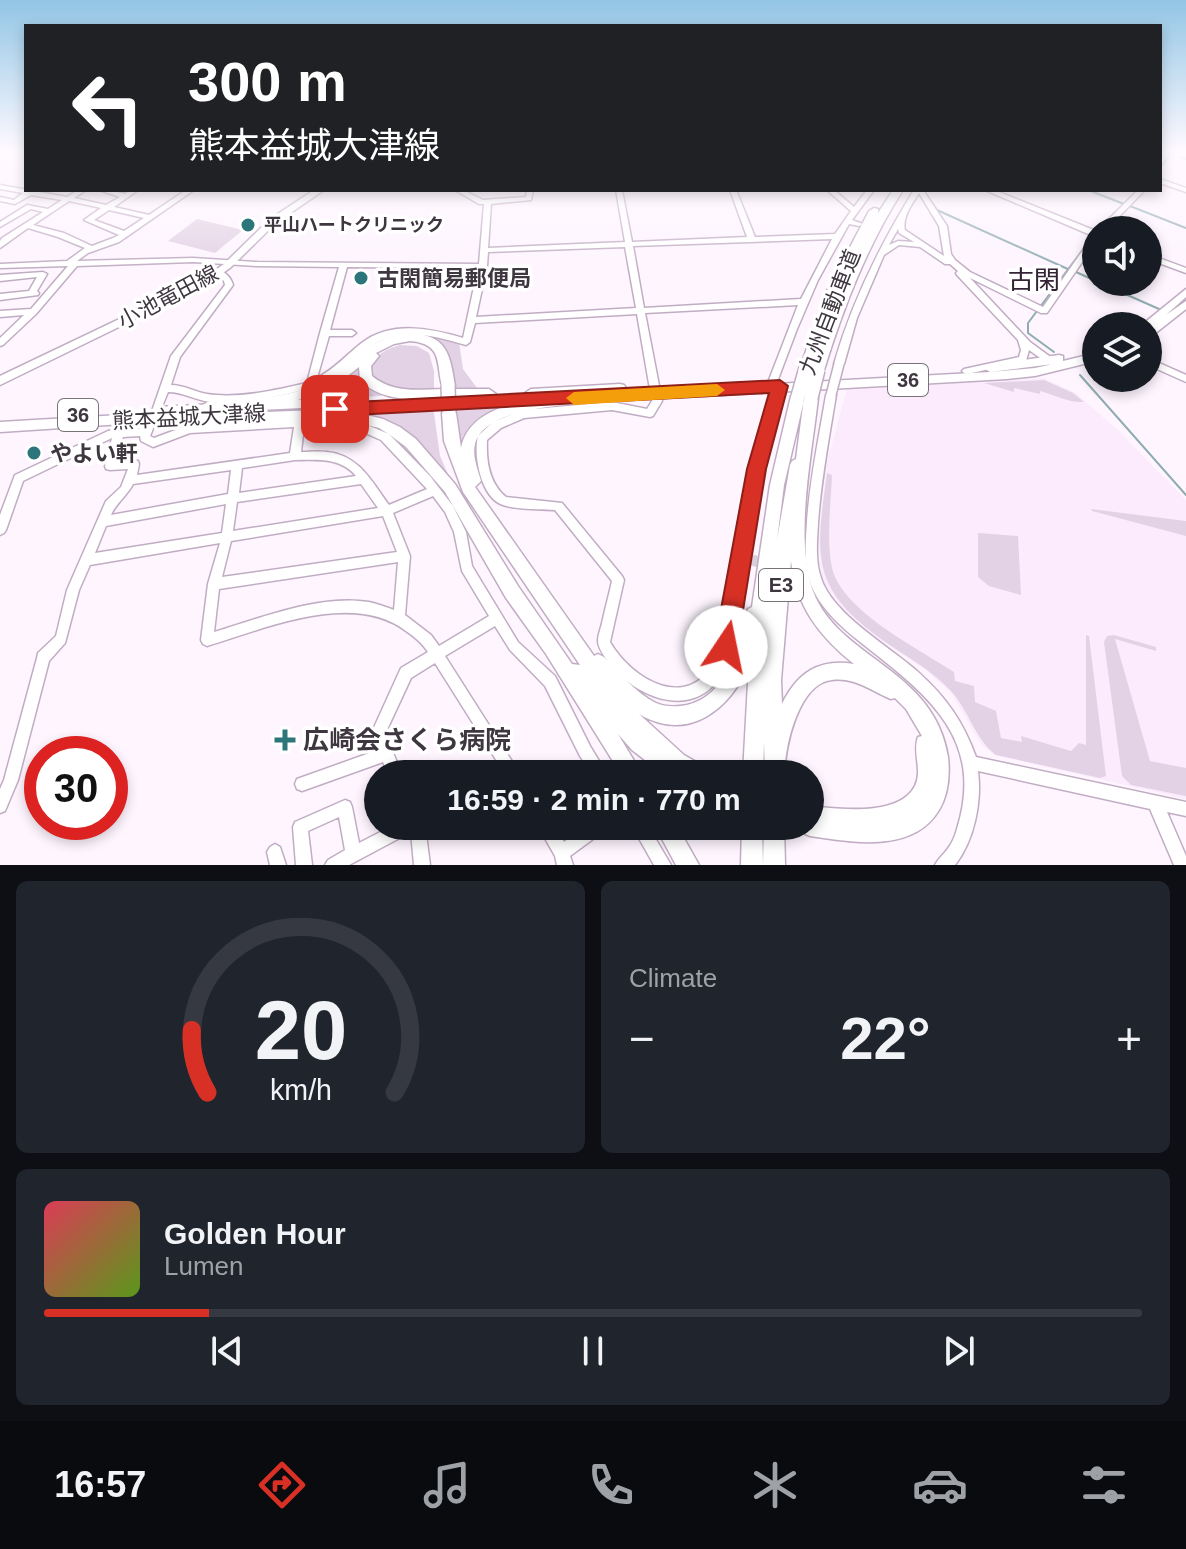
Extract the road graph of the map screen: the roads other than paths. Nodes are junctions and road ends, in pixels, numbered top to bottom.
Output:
1 (30, 192) edge
2 (80, 192) edge
3 (110, 192) edge
4 (132, 192) edge
5 (187, 192) edge
6 (317, 192) edge
7 (462, 192) edge
8 (476, 192) edge
9 (530, 192) edge
10 (619, 192) edge
11 (734, 192) edge
12 (832, 192) edge
13 (869, 192) edge
14 (888, 192) edge
15 (897, 192) edge
16 (917, 192) edge
17 (919, 192) edge
18 (993, 192) edge
19 (1140, 192) edge
20 (0, 196) edge
21 (126, 196) junction
22 (469, 196) junction
23 (68, 199) junction
24 (488, 201) junction
25 (906, 207) junction
26 (107, 208) junction
27 (854, 210) junction
28 (50, 211) junction
29 (1116, 216) edge
30 (150, 217) junction
31 (847, 221) junction
32 (859, 224) dead end
33 (0, 225) edge
34 (26, 225) junction
35 (879, 229) dead end
36 (1082, 230) edge
37 (891, 233) junction
38 (124, 234) junction
39 (839, 236) junction
40 (752, 240) junction
41 (2, 241) edge
42 (922, 244) junction
43 (630, 245) junction
44 (91, 248) junction
45 (485, 250) junction
46 (879, 255) junction
47 (1082, 256) edge
48 (232, 260) junction
49 (1162, 262) edge
50 (72, 264) junction
51 (344, 265) junction
52 (0, 266) edge
53 (483, 266) junction
54 (1186, 271) edge
55 (218, 272) junction
56 (0, 278) edge
57 (1186, 292) edge
58 (32, 293) junction
59 (49, 293) junction
60 (0, 297) edge
61 (801, 302) junction
62 (1186, 304) edge
63 (640, 309) junction
64 (33, 312) junction
65 (1162, 313) edge
66 (0, 314) edge
67 (472, 320) junction
68 (1162, 324) edge
69 (324, 333) junction
70 (352, 333) dead end
71 (1024, 342) junction
72 (0, 343) edge
73 (1082, 352) edge
74 (1048, 361) junction
75 (1082, 361) edge
76 (1064, 366) junction
77 (1162, 368) edge
78 (812, 369) junction
79 (967, 371) junction
80 (1035, 372) junction
81 (1186, 379) edge
82 (0, 381) edge
83 (777, 383) junction
84 (311, 385) junction
85 (444, 386) junction
86 (164, 389) junction
87 (655, 390) junction
88 (489, 394) junction
89 (602, 397) junction
90 (805, 397) junction
91 (206, 408) junction
92 (444, 413) junction
93 (157, 416) junction
94 (0, 419) edge
95 (299, 423) junction
96 (0, 427) edge
97 (119, 432) junction
98 (146, 432) junction
99 (295, 456) junction
100 (237, 465) junction
101 (365, 479) junction
102 (130, 480) junction
103 (433, 491) junction
104 (232, 498) junction
105 (387, 511) junction
106 (105, 521) junction
107 (495, 527) junction
108 (0, 530) edge
109 (227, 537) junction
110 (477, 537) junction
111 (404, 556) junction
112 (86, 560) junction
113 (214, 584) junction
114 (762, 587) junction
115 (399, 618) junction
116 (496, 618) junction
117 (570, 634) junction
118 (552, 648) junction
119 (439, 654) junction
120 (385, 754) junction
121 (388, 760) edge
122 (504, 760) edge
123 (591, 760) edge
124 (623, 760) edge
125 (661, 760) edge
126 (675, 760) edge
127 (754, 760) edge
128 (775, 760) edge
129 (777, 760) edge
130 (973, 763) junction
131 (302, 784) dead end
132 (1155, 802) junction
133 (0, 806) edge
134 (1186, 809) edge
135 (824, 817) edge
136 (824, 828) edge
137 (382, 840) edge
138 (419, 840) edge
139 (553, 840) edge
140 (584, 840) edge
141 (648, 840) edge
142 (673, 840) edge
143 (752, 840) edge
144 (774, 840) edge
145 (354, 855) junction
146 (564, 859) edge
147 (304, 865) edge
148 (333, 865) edge
149 (422, 865) edge
150 (663, 865) edge
151 (688, 865) edge
152 (752, 865) edge
153 (774, 865) edge
154 (943, 865) edge
155 (1182, 865) edge

1 - 20 street
1 - 23 street
2 - 23 street
3 - 21 street
4 - 21 street
5 - 30 street
6 - 48 main road, 小池竜田線
7 - 22 street
8 - 22 street
9 - 24 street
10 - 43 street
11 - 40 street
12 - 27 street
13 - 27 street
14 - 78 highway, 九州自動車道 / E3
15 - 78 highway, 九州自動車道 / E3
16 - 25 street
17 - 47 street
18 - 36 street
19 - 29 street
21 - 26 street
22 - 24 street
23 - 26 street
23 - 28 street
24 - 45 street
25 - 37 street
25 - 42 street
26 - 30 street
26 - 38 street
27 - 31 street
28 - 33 street
28 - 34 street
30 - 38 street
31 - 32 street
31 - 39 street
34 - 41 street
34 - 44 street
35 - 37 street
37 - 42 street
37 - 46 street
38 - 44 street
39 - 40 street
39 - 61 street
40 - 43 street
42 - 46 street
42 - 71 street
43 - 45 street
43 - 63 street
44 - 50 street
45 - 53 street
46 - 130 street, bridge
48 - 50 street
48 - 51 street
48 - 55 main road, 小池竜田線
49 - 54 street
50 - 52 street
50 - 59 street
51 - 53 street
51 - 69 street
53 - 67 street
55 - 82 main road, 小池竜田線
55 - 86 street
56 - 58 street
57 - 65 main road
58 - 59 street
58 - 60 street
59 - 64 street
61 - 63 street
61 - 83 street
62 - 68 main road
63 - 67 street
63 - 87 street
64 - 66 street
64 - 72 street
67 - 84 street
69 - 70 street
69 - 84 street
71 - 74 street
71 - 79 street
73 - 74 main road, 熊本益城大津線 / 36
74 - 76 street
74 - 79 main road, 熊本益城大津線 / 36
74 - 80 street
75 - 76 main road, 熊本益城大津線 / 36
76 - 80 main road, 熊本益城大津線 / 36
77 - 81 street
78 - 90 highway, 九州自動車道 / E3, bridge
79 - 83 main road, 熊本益城大津線 / 36
80 - 83 main road, 熊本益城大津線 / 36
83 - 87 main road, 熊本益城大津線 / 36
83 - 87 street
84 - 86 street
85 - 88 highway
85 - 91 highway
85 - 92 highway, bridge
86 - 93 street
87 - 88 main road, 熊本益城大津線 / 36
87 - 89 main road, 熊本益城大津線 / 36
88 - 91 main road, 熊本益城大津線 / 36
89 - 93 main road, 熊本益城大津線 / 36
89 - 107 highway
90 - 114 highway, 九州自動車道 / E3
90 - 128 highway, 九州自動車道 / E3
90 - 136 highway
91 - 93 main road, 熊本益城大津線 / 36
92 - 107 highway
92 - 110 highway
93 - 94 main road, 熊本益城大津線 / 36
93 - 96 main road, 熊本益城大津線 / 36
93 - 98 street
93 - 110 highway
95 - 98 street
95 - 99 street
95 - 103 street
97 - 98 street
97 - 102 street
97 - 108 street
99 - 100 street
99 - 101 street
100 - 102 street
100 - 104 street
101 - 104 street
101 - 105 street
102 - 106 street
103 - 105 street
103 - 116 street
104 - 106 street
104 - 109 street
105 - 109 street
105 - 111 street
106 - 112 street
107 - 117 highway
109 - 112 street
109 - 113 street
110 - 118 highway
111 - 113 street
111 - 115 street
112 - 133 street
113 - 115 street
114 - 117 highway
114 - 127 highway, 九州自動車道 / E3
115 - 119 street
116 - 119 street
116 - 123 street
117 - 126 highway
118 - 124 highway
118 - 125 highway
119 - 120 street
119 - 122 street
120 - 121 street
120 - 131 street
129 - 135 highway
130 - 132 street
130 - 154 street
132 - 134 street
132 - 155 street
137 - 145 street
138 - 149 street
139 - 146 street
140 - 146 street
141 - 150 street
142 - 151 highway
143 - 152 highway
144 - 153 highway
145 - 147 street
145 - 148 street

